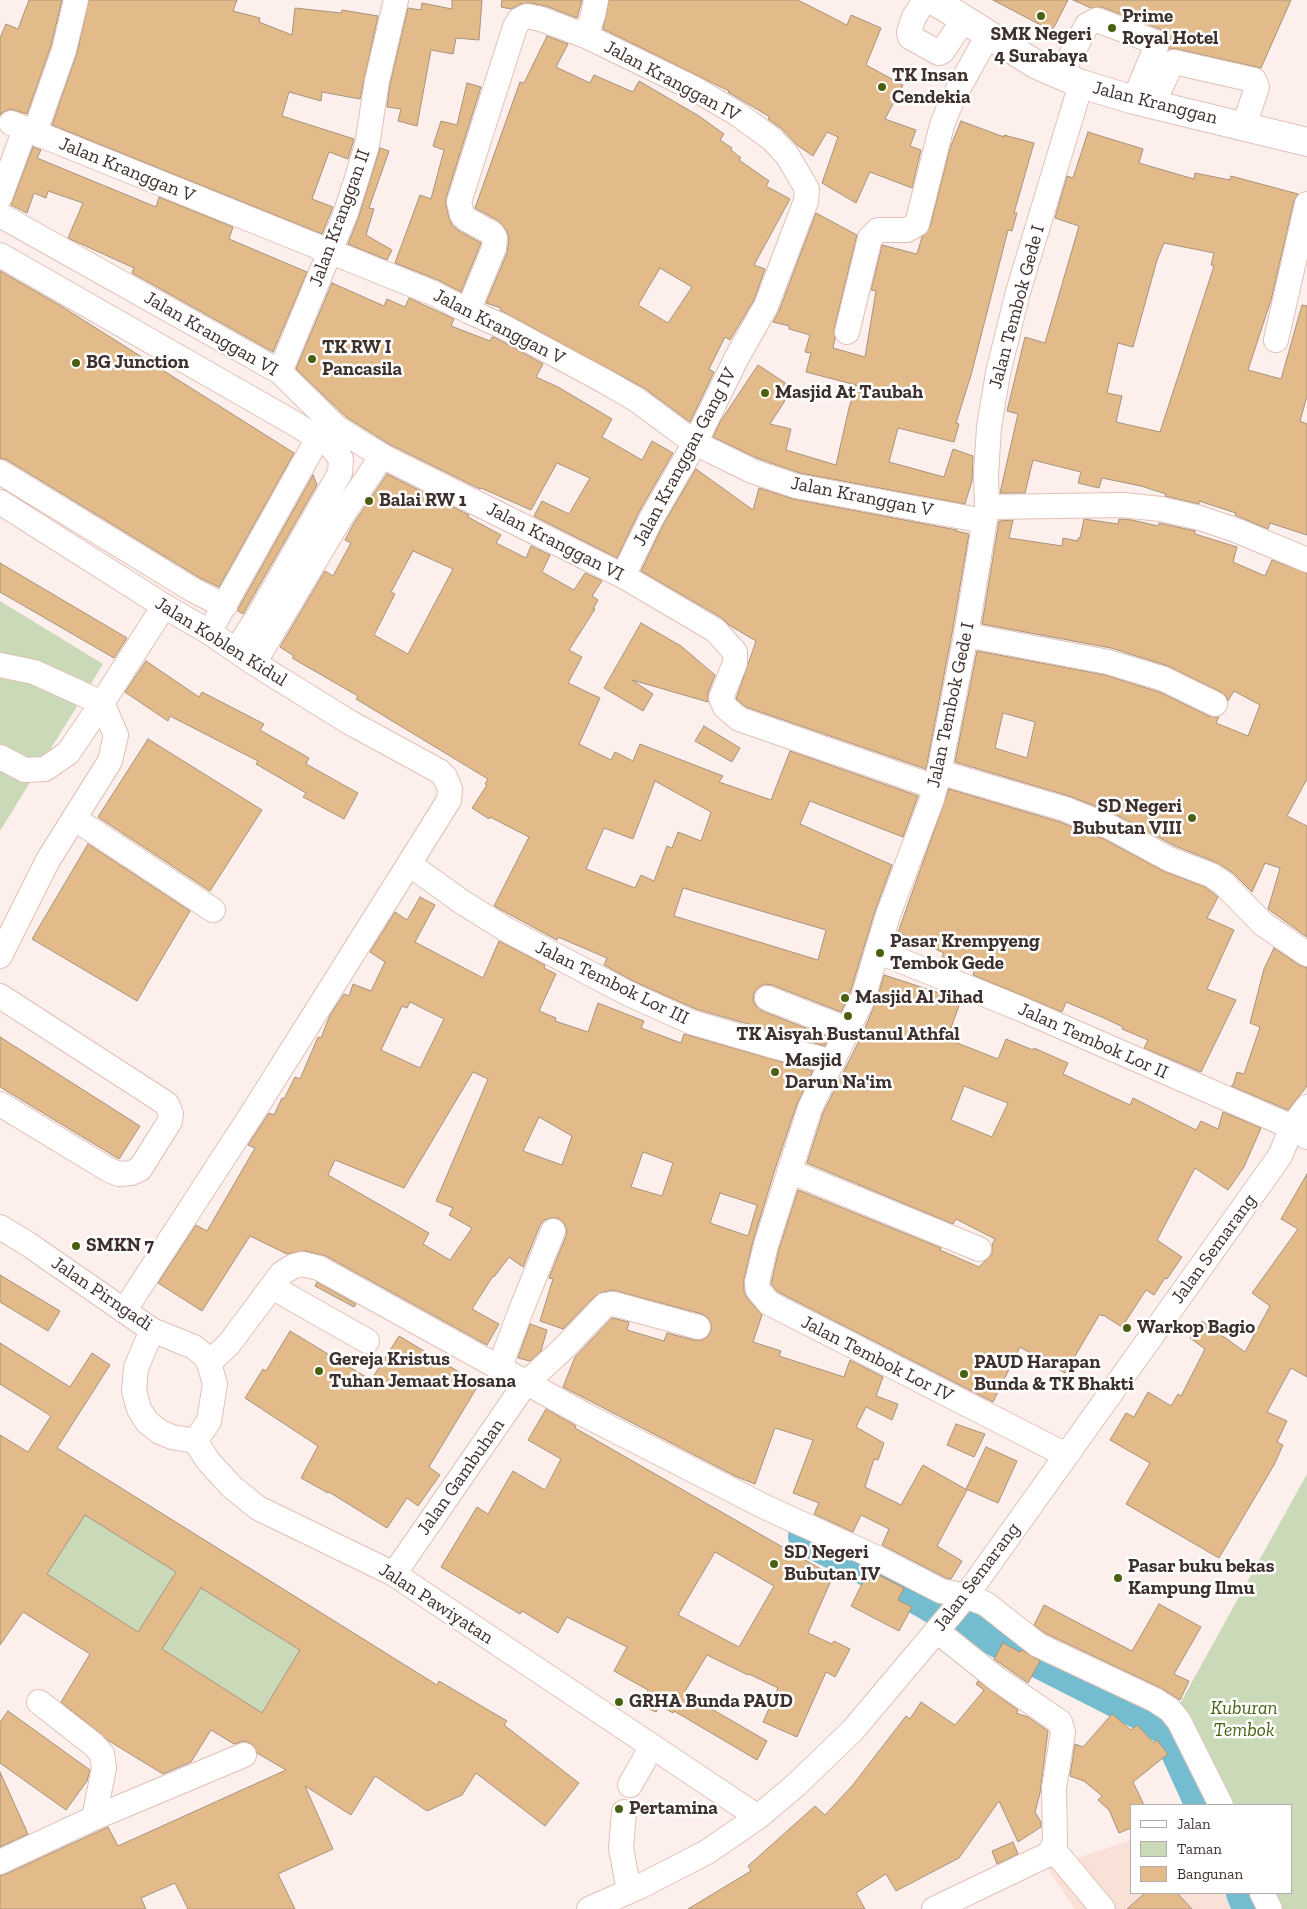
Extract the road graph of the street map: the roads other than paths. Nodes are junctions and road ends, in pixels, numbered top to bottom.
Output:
1 (76, 0) edge
2 (396, 0) edge
3 (596, 0) edge
4 (924, 0) edge
5 (933, 0) edge
6 (963, 20) junction
7 (988, 35) junction
8 (586, 36) junction
9 (1071, 80) junction
10 (1144, 102) junction
11 (1244, 126) junction
12 (23, 128) junction
13 (1307, 142) edge
14 (0, 197) edge
15 (1307, 204) edge
16 (0, 215) edge
17 (330, 252) junction
18 (0, 255) edge
19 (468, 311) junction
20 (847, 332) dead end
21 (748, 338) joint
22 (1276, 340) dead end
23 (280, 372) junction
24 (318, 438) junction
25 (695, 443) junction
26 (382, 456) junction
27 (0, 472) edge
28 (0, 502) edge
29 (986, 514) junction
30 (1307, 560) edge
31 (623, 576) junction
32 (164, 606) junction
33 (225, 606) junction
34 (209, 632) junction
35 (966, 635) junction
36 (245, 657) junction
37 (0, 665) edge
38 (102, 704) junction
39 (1215, 704) dead end
40 (0, 757) edge
41 (937, 779) junction
42 (75, 819) junction
43 (410, 864) junction
44 (213, 910) dead end
45 (877, 951) junction
46 (1307, 954) edge
47 (0, 956) edge
48 (0, 996) edge
49 (767, 998) dead end
50 (849, 1030) junction
51 (833, 1062) junction
52 (0, 1104) edge
53 (1307, 1107) edge
54 (1302, 1135) edge
55 (789, 1171) junction
56 (0, 1226) edge
57 (553, 1231) dead end
58 (980, 1249) dead end
59 (272, 1287) junction
60 (769, 1303) joint
61 (124, 1311) junction
62 (698, 1327) dead end
63 (152, 1330) junction
64 (367, 1341) dead end
65 (210, 1363) junction
66 (499, 1369) junction
67 (525, 1384) junction
68 (195, 1441) junction
69 (1066, 1455) junction
70 (394, 1574) junction
71 (963, 1599) junction
72 (940, 1628) junction
73 (39, 1702) dead end
74 (652, 1746) junction
75 (244, 1756) dead end
76 (630, 1785) dead end
77 (1221, 1804) edge
78 (624, 1812) dead end
79 (758, 1816) junction
80 (94, 1818) junction
81 (1053, 1849) junction
82 (0, 1862) edge
83 (629, 1891) junction
84 (1262, 1894) edge
85 (589, 1909) edge
86 (934, 1909) edge
87 (1103, 1909) edge
88 (1270, 1909) edge

1 - 12 street
2 - 17 street, Jalan Kranggan II
3 - 8 street, Jalan Kranggan IV
4 - 6 street
5 - 6 main road, Jalan Kranggan
6 - 7 main road, Jalan Kranggan
7 - 9 main road, Jalan Kranggan
7 - 20 street
8 - 19 street, Jalan Kranggan IV
8 - 21 street, Jalan Kranggan IV
9 - 10 main road, Jalan Kranggan
9 - 10 street, Jalan Tembok Gede I
9 - 29 street, Jalan Tembok Gede I
10 - 11 main road, Jalan Kranggan
10 - 11 street
11 - 13 main road, Jalan Kranggan
12 - 14 street
12 - 17 street, Jalan Kranggan V
15 - 22 street
16 - 23 street, Jalan Kranggan VI
17 - 19 street, Jalan Kranggan V
17 - 23 street, Jalan Kranggan II
18 - 24 street
19 - 25 street, Jalan Kranggan V
21 - 25 street, Jalan Kranggan Gang IV
23 - 26 street, Jalan Kranggan VI
24 - 33 street
24 - 36 street
25 - 29 street, Jalan Kranggan V
25 - 31 street, Jalan Kranggan Gang IV
26 - 31 street, Jalan Kranggan VI
26 - 36 street
27 - 33 street
28 - 32 street, Jalan Koblen Kidul
29 - 30 street, Jalan Kranggan V
29 - 35 street, Jalan Tembok Gede I
31 - 41 street, Jalan Kranggan VI
32 - 34 street, Jalan Koblen Kidul
32 - 38 street
33 - 34 street
34 - 36 street, Jalan Koblen Kidul
35 - 39 street
35 - 41 street, Jalan Tembok Gede I
36 - 43 street, Jalan Koblen Kidul
37 - 38 street
38 - 40 street
38 - 42 street
41 - 45 street, Jalan Tembok Gede I
41 - 46 street
42 - 44 street
42 - 47 street
43 - 51 street, Jalan Tembok Lor III
43 - 61 street
45 - 50 street, Jalan Tembok Gede I
45 - 54 street, Jalan Tembok Lor II
48 - 52 street
49 - 50 street
50 - 51 street, Jalan Tembok Gede I
51 - 55 street, Jalan Tembok Gede I
53 - 54 street, Jalan Semarang
54 - 69 street, Jalan Semarang
55 - 58 street
55 - 60 street, Jalan Tembok Gede I
56 - 61 street, Jalan Pirngadi
57 - 66 street
59 - 64 street
59 - 65 street
59 - 66 street
60 - 69 street, Jalan Tembok Lor IV
61 - 63 street, Jalan Pirngadi
62 - 67 street, Jalan Gambuhan
63 - 65 street, Jalan Pirngadi
63 - 68 street
65 - 68 street
66 - 67 street
67 - 70 street, Jalan Gambuhan
67 - 71 street
68 - 70 street, Jalan Pawiyatan
69 - 71 street, Jalan Semarang
70 - 74 street, Jalan Pawiyatan
71 - 72 street, Jalan Semarang
71 - 77 street
72 - 79 street, Jalan Semarang
72 - 81 street
73 - 80 street
74 - 76 street
74 - 79 street, Jalan Pawiyatan
75 - 80 street
78 - 83 street
79 - 83 street, Jalan Semarang
80 - 82 street
81 - 86 street
81 - 87 street
83 - 85 street, Jalan Semarang
84 - 88 street

